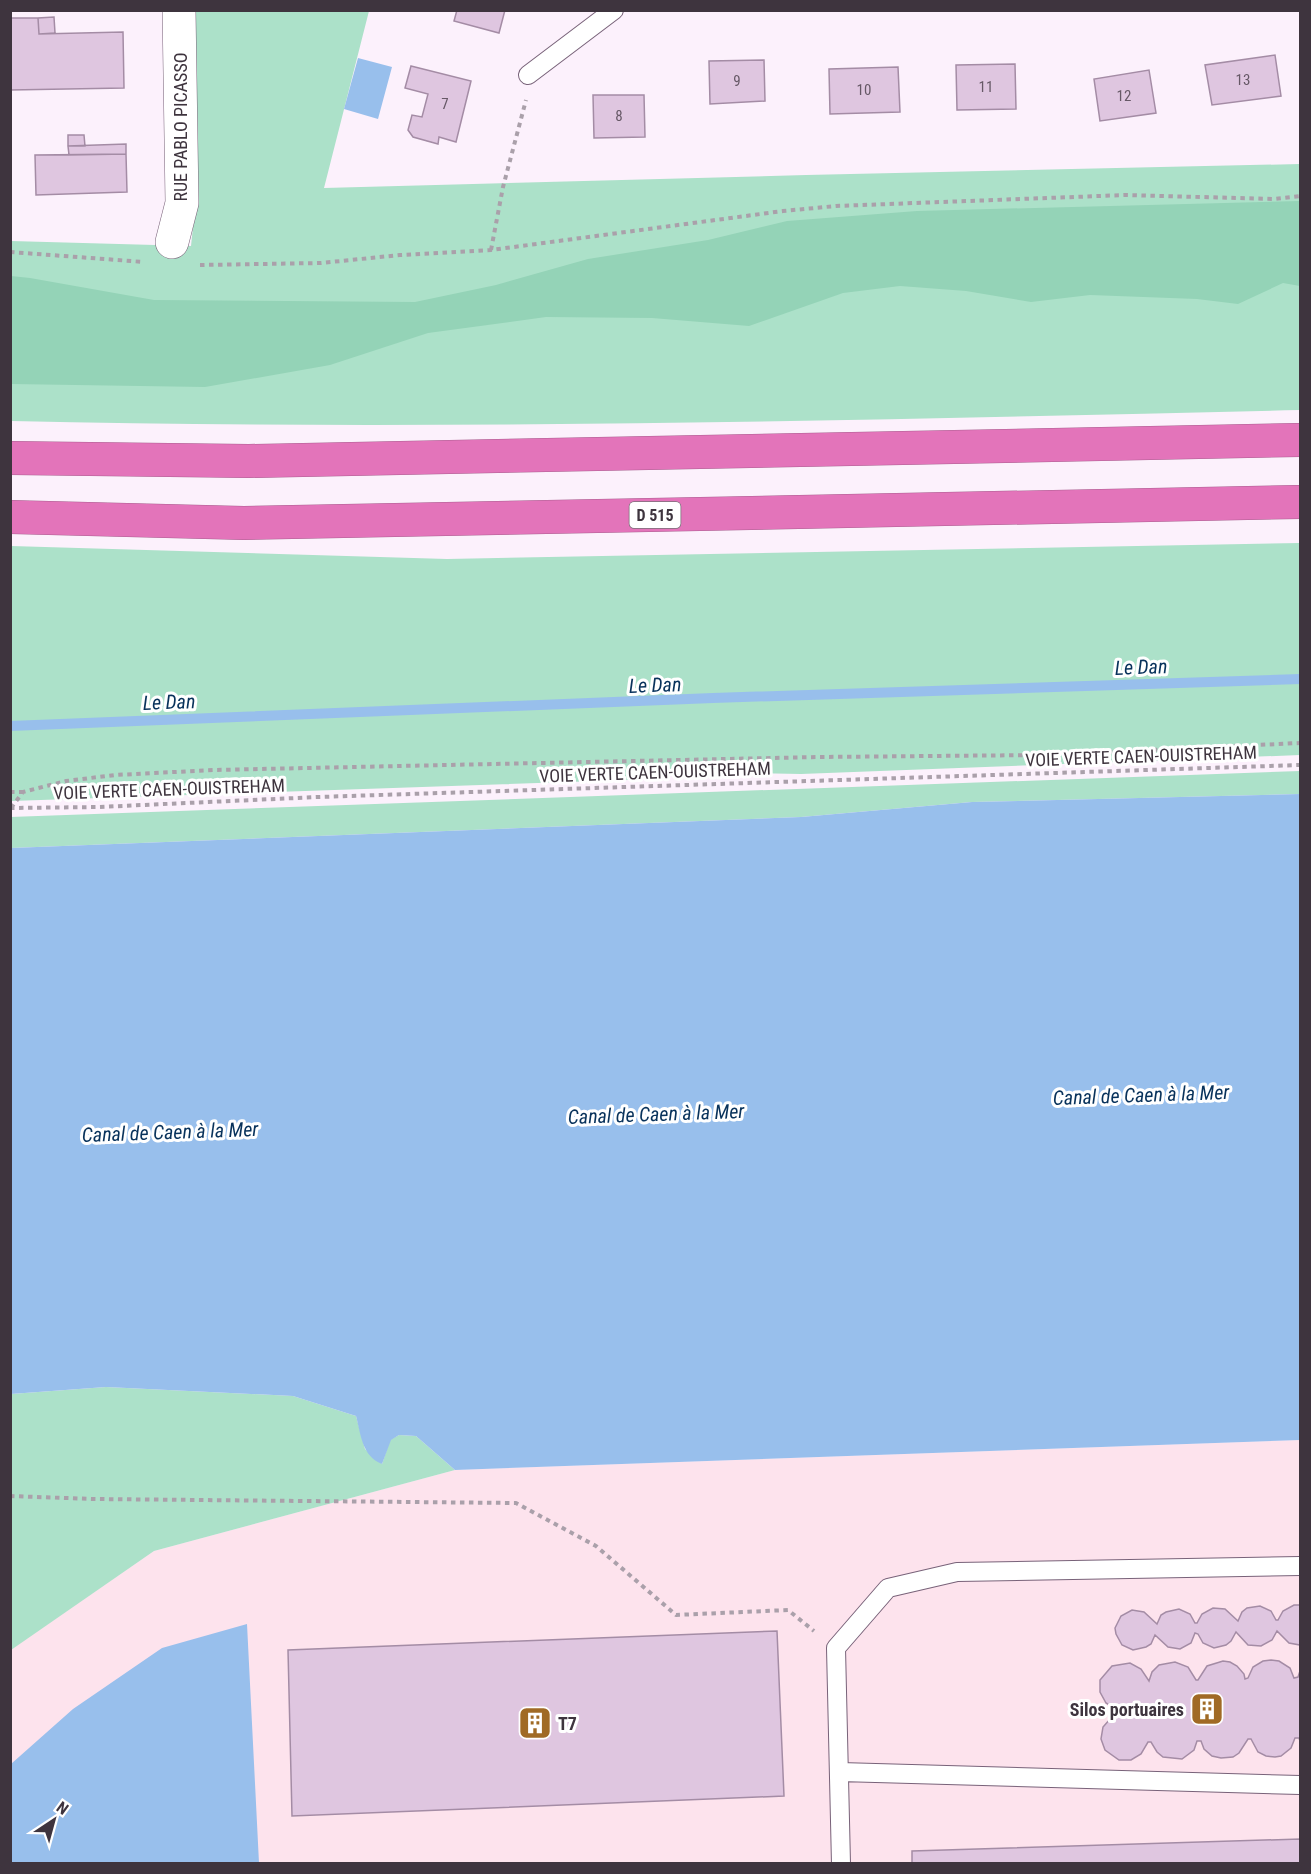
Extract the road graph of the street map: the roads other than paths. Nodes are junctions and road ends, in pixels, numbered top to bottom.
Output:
1 (179, 10) edge
2 (614, 10) edge
3 (528, 75) road end
4 (172, 242) dead end
5 (1300, 440) edge
6 (10, 458) edge
7 (1300, 502) edge
8 (10, 517) edge
9 (1300, 1566) edge
10 (840, 1772) junction
11 (1300, 1785) edge
12 (841, 1863) edge

1 - 4 street, RUE PABLO PICASSO
2 - 3 lane
5 - 6 highway
7 - 8 highway, D 515
9 - 10 lane
10 - 11 lane
10 - 12 lane

